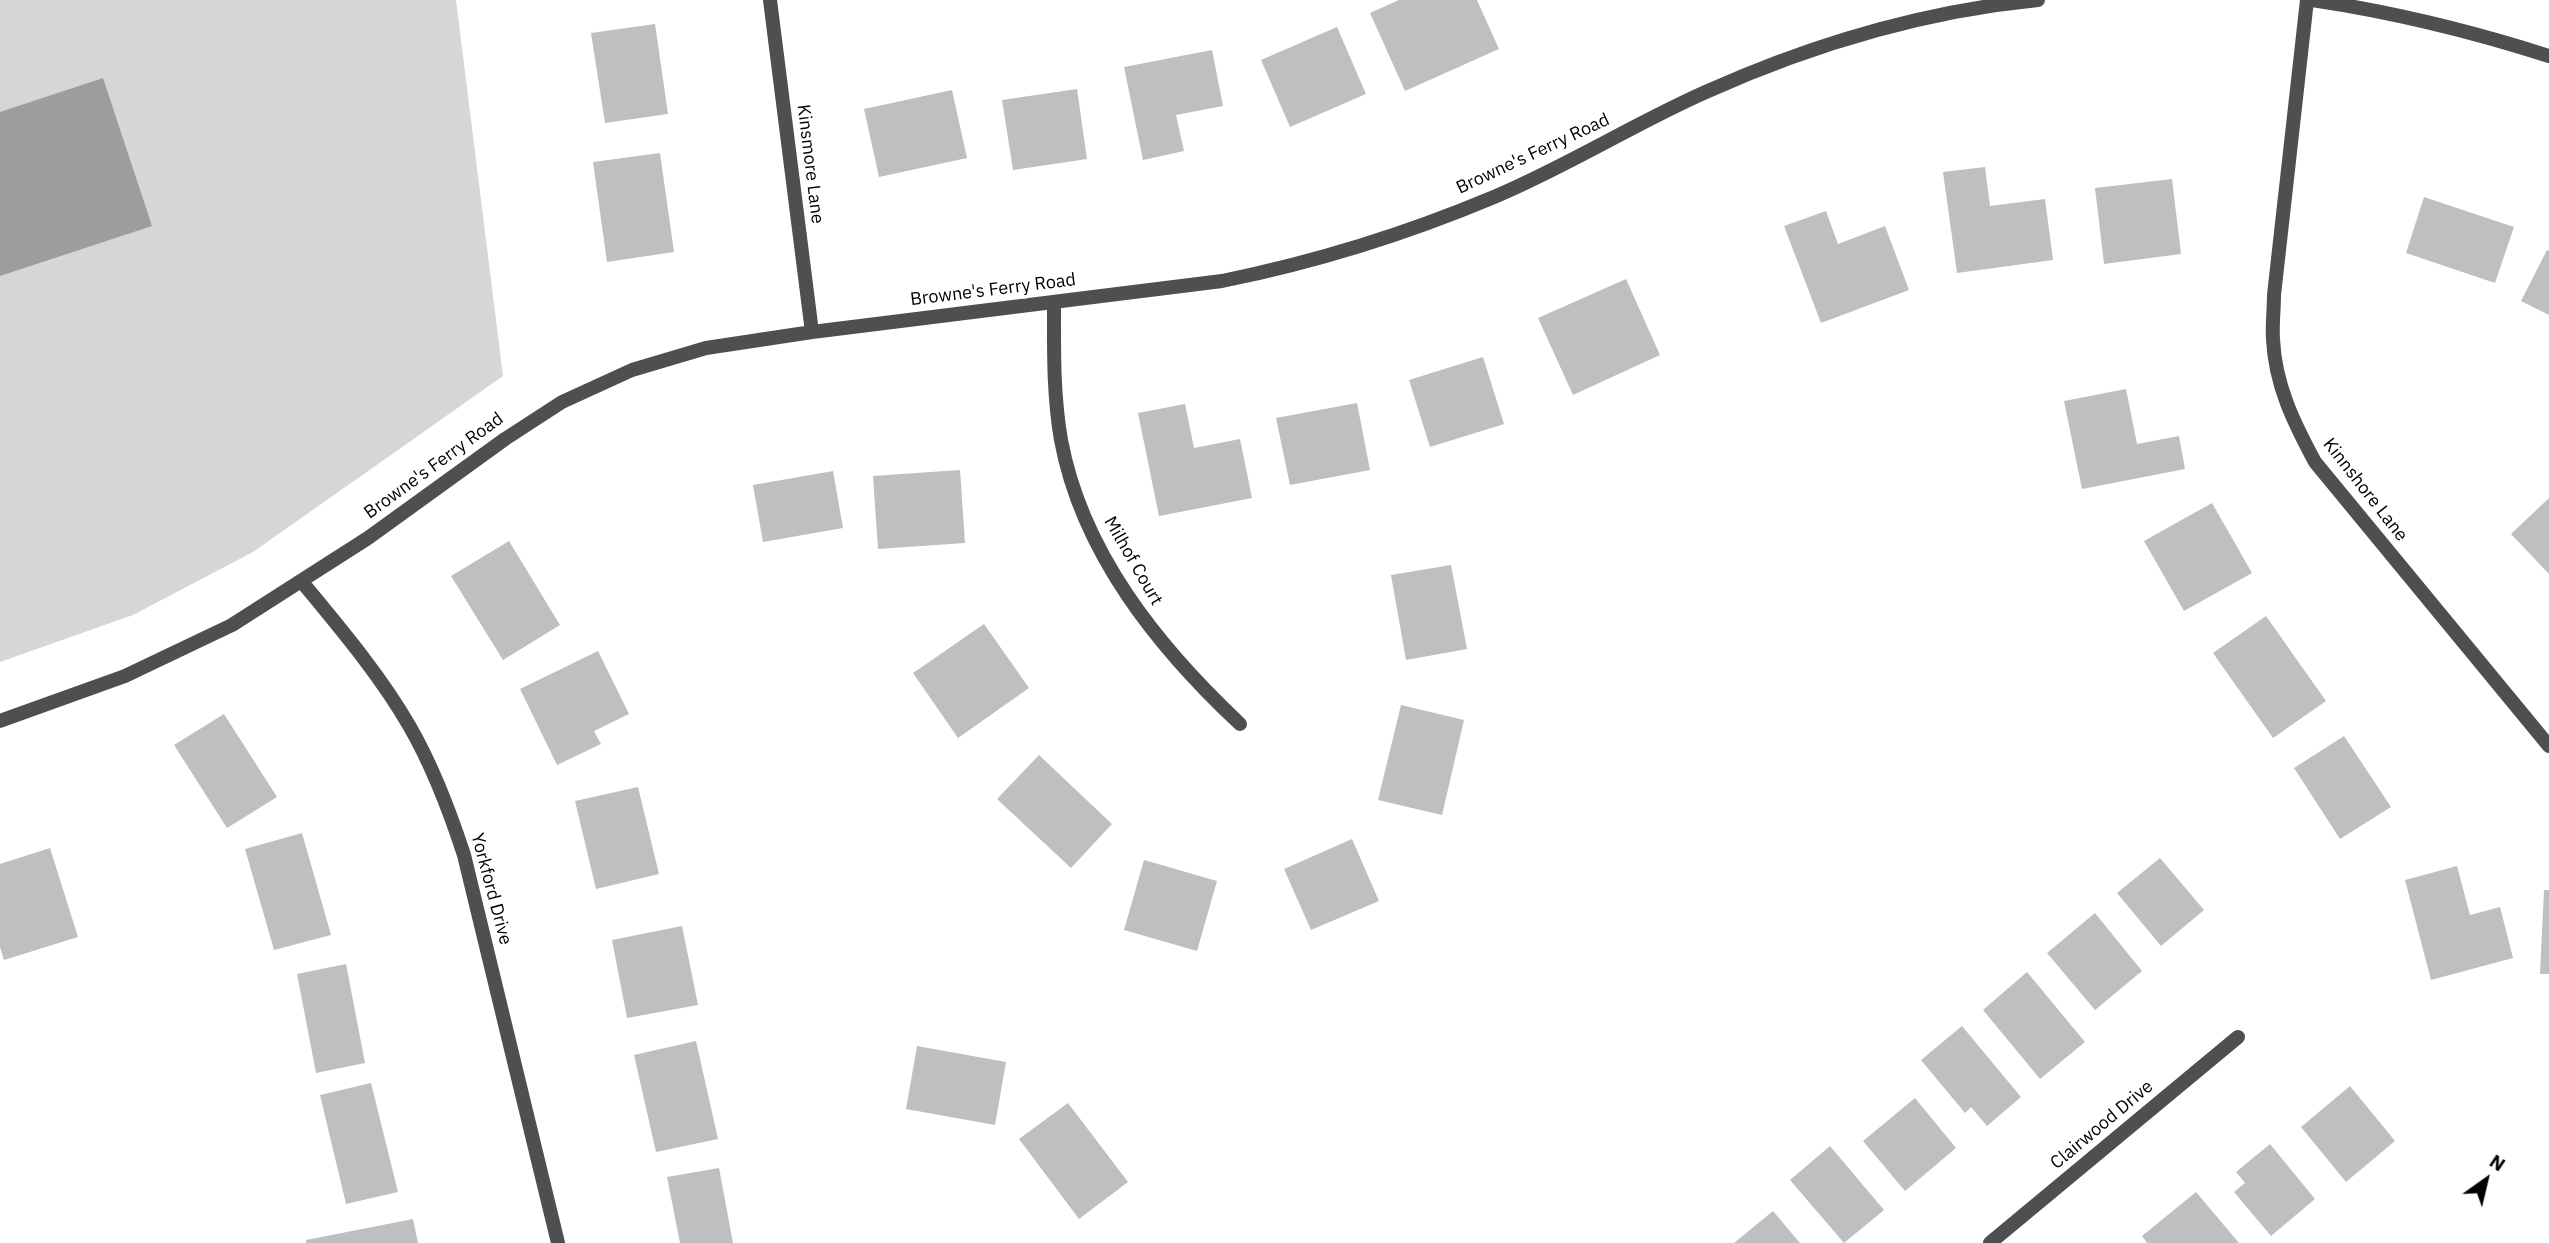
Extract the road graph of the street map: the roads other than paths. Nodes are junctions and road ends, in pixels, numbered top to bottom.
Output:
1 (770, 0) edge
2 (2038, 0) edge
3 (2307, 0) edge
4 (2312, 0) edge
5 (2549, 56) edge
6 (1054, 302) junction
7 (812, 332) junction
8 (302, 582) junction
9 (0, 720) edge
10 (1240, 724) dead end
11 (2549, 746) edge
12 (2238, 1037) dead end
13 (558, 1243) edge
14 (1990, 1243) edge

1 - 7 street, Kinsmore Lane
2 - 6 street, Browne's Ferry Road
3 - 11 street, Kinnshore Lane
4 - 5 street
6 - 7 street, Browne's Ferry Road
6 - 10 street, Milhof Court
7 - 8 street, Browne's Ferry Road
8 - 9 street, Browne's Ferry Road
8 - 13 street, Yorkford Drive
12 - 14 street, Clairwood Drive

